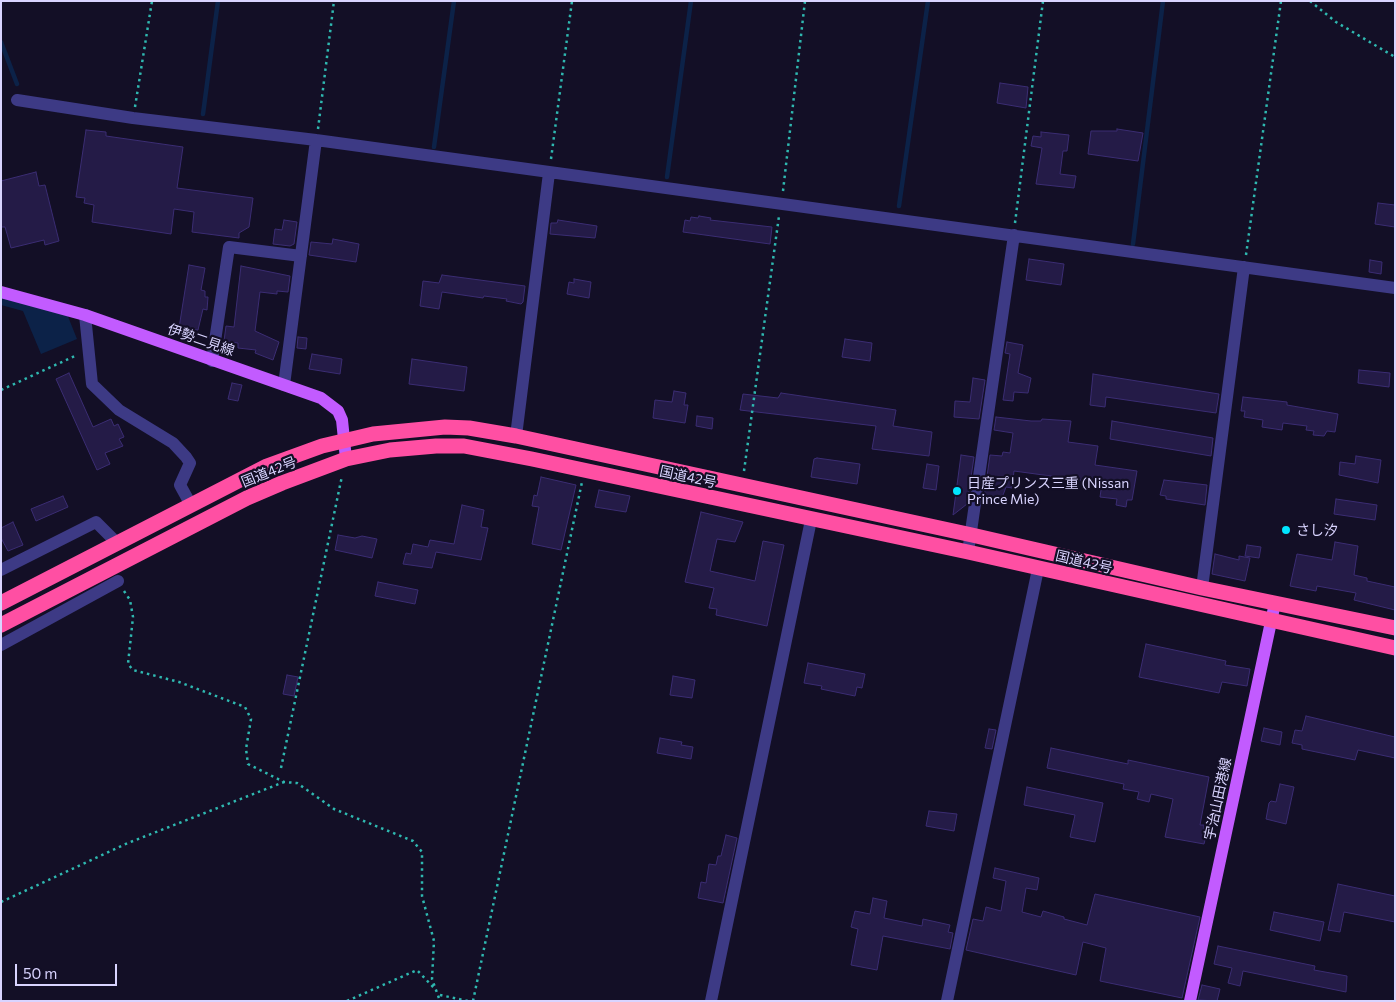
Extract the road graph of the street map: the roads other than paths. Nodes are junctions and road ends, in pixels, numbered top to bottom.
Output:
1 (17, 100) dead end
2 (316, 140) junction
3 (549, 173) junction
4 (1014, 235) junction
5 (301, 256) junction
6 (1244, 267) junction
7 (1395, 288) edge
8 (1, 292) edge
9 (85, 315) junction
10 (212, 361) junction
11 (284, 384) junction
12 (516, 436) junction
13 (346, 442) junction
14 (346, 459) junction
15 (190, 505) junction
16 (811, 520) junction
17 (972, 535) junction
18 (117, 543) junction
19 (968, 552) junction
20 (1038, 569) junction
21 (1, 570) edge
22 (118, 581) road end
23 (1202, 588) junction
24 (1274, 603) junction
25 (1, 604) edge
26 (1271, 621) junction
27 (1, 626) edge
28 (1395, 628) edge
29 (1, 645) edge
30 (1395, 648) edge
31 (711, 1001) edge
32 (947, 1001) edge
33 (1190, 1001) edge

1 - 2 street
2 - 3 street
2 - 5 street
3 - 4 street
3 - 12 street
4 - 6 street
4 - 17 street
5 - 10 street
5 - 11 street
6 - 7 street
6 - 23 street
8 - 9 main road, 伊勢二見線
9 - 10 main road, 伊勢二見線
9 - 15 street
10 - 11 main road, 伊勢二見線
11 - 13 main road, 伊勢二見線
12 - 13 highway, 国道42号
12 - 17 highway, 国道42号
13 - 14 main road, 伊勢二見線
13 - 15 highway, 国道42号
14 - 16 highway, 国道42号
14 - 27 highway, 国道42号
15 - 18 highway, 国道42号
16 - 19 highway, 国道42号
16 - 31 street
17 - 19 street
17 - 23 highway, 国道42号
18 - 21 street
18 - 25 highway, 国道42号
19 - 20 highway, 国道42号
20 - 26 highway, 国道42号
20 - 32 street
22 - 29 street
23 - 24 highway, 国道42号
24 - 26 main road, 宇治山田港線
24 - 28 highway, 国道42号
26 - 30 highway, 国道42号
26 - 33 main road, 宇治山田港線

